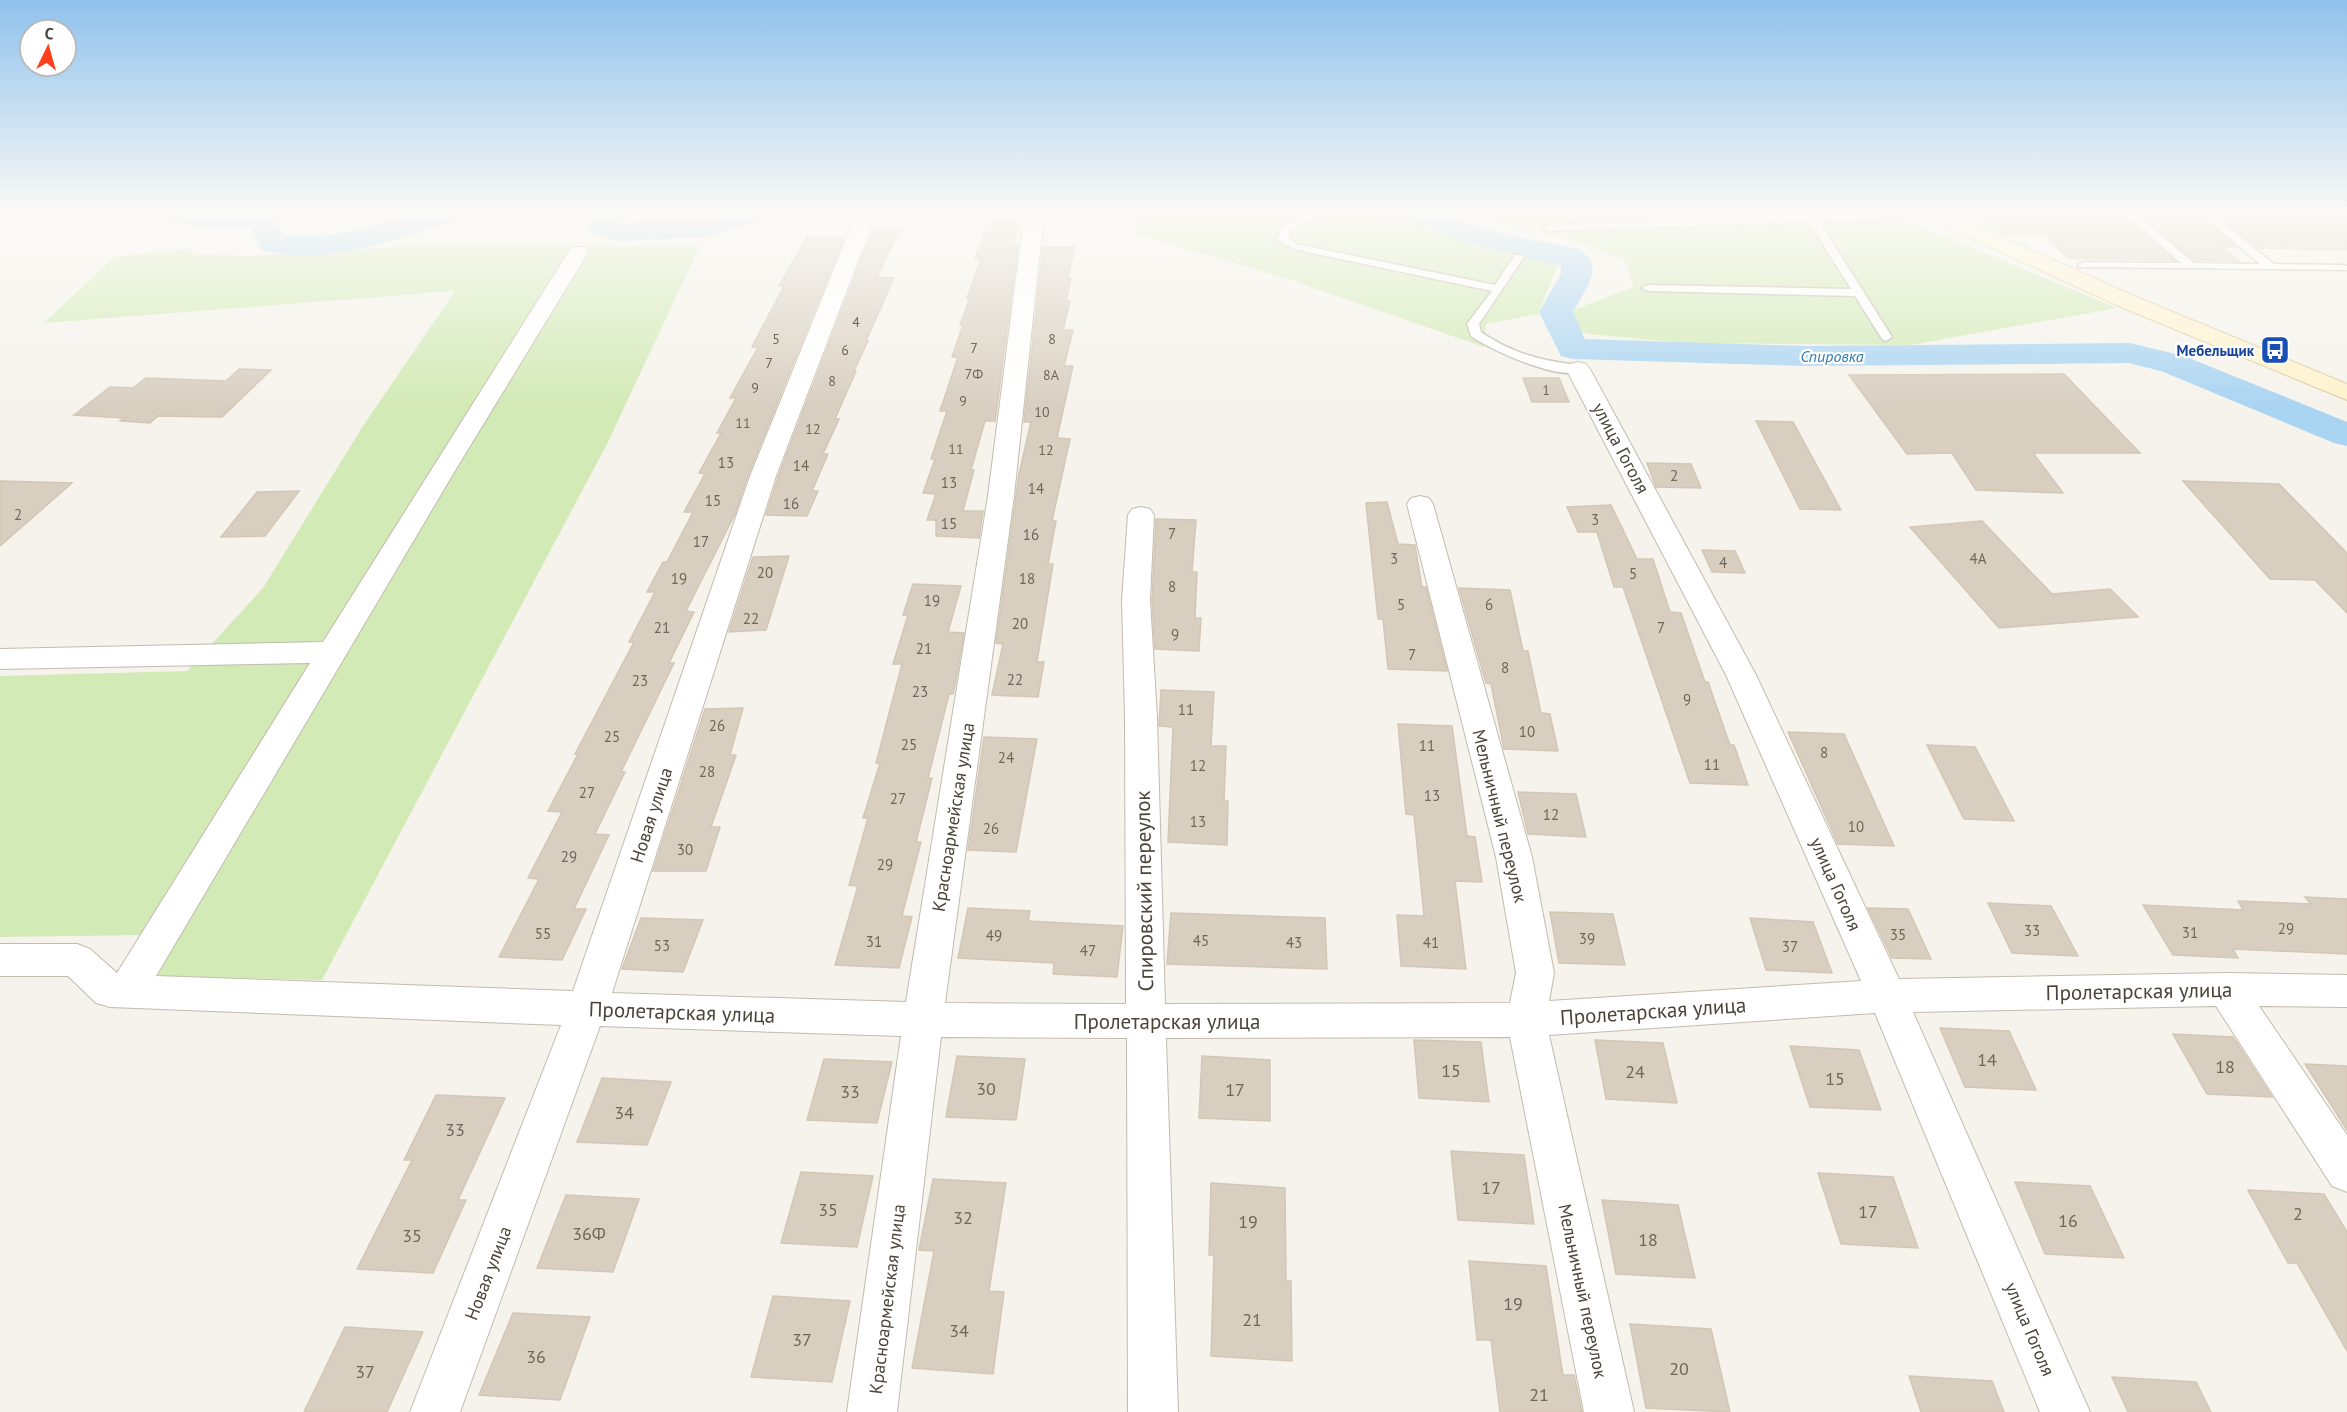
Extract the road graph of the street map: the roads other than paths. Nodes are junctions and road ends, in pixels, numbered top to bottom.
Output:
1 (562, 278) edge
2 (841, 278) edge
3 (1026, 278) edge
4 (1446, 278) edge
5 (1506, 278) edge
6 (1850, 278) edge
7 (2075, 278) edge
8 (1648, 288) dead end
9 (1499, 289) junction
10 (1859, 293) junction
11 (1886, 337) dead end
12 (1578, 369) joint
13 (2347, 393) edge
14 (1420, 504) dead end
15 (1141, 515) dead end
16 (333, 652) junction
17 (0, 659) edge
18 (0, 960) edge
19 (2226, 989) junction
20 (126, 992) junction
21 (2347, 992) edge
22 (1887, 996) junction
23 (588, 1009) junction
24 (923, 1020) junction
25 (1526, 1020) junction
26 (1146, 1021) junction
27 (2347, 1172) edge
28 (435, 1412) edge
29 (872, 1412) edge
30 (1153, 1412) edge
31 (1609, 1412) edge
32 (2065, 1412) edge

1 - 16 street
2 - 23 street, Новая улица
3 - 24 street, Красноармейская улица
4 - 9 lane
5 - 9 lane
6 - 10 lane
7 - 13 main road
8 - 10 lane
9 - 12 lane
10 - 11 lane
12 - 22 street, улица Гоголя
14 - 25 street, Мельничный переулок
15 - 26 street, Спировский переулок
16 - 17 street
16 - 20 street
18 - 20 street, Пролетарская улица
19 - 21 street, Пролетарская улица
19 - 22 street, Пролетарская улица
19 - 27 street
20 - 23 street, Пролетарская улица
22 - 25 street, Пролетарская улица
22 - 32 street, улица Гоголя
23 - 24 street, Пролетарская улица
23 - 28 street, Новая улица
24 - 26 street, Пролетарская улица
24 - 29 street, Красноармейская улица
25 - 26 street, Пролетарская улица
25 - 31 street, Мельничный переулок
26 - 30 street, Спировский переулок

